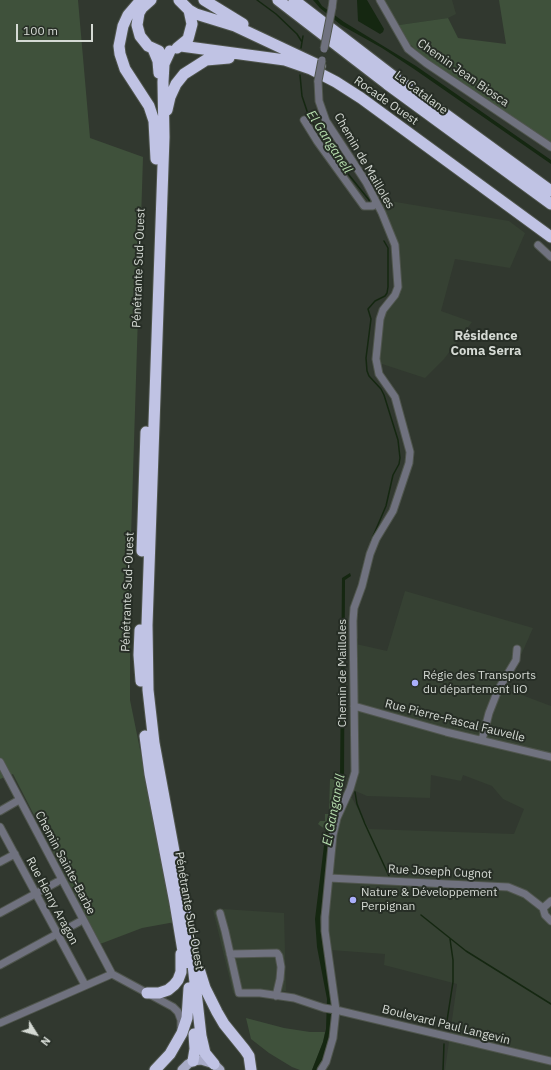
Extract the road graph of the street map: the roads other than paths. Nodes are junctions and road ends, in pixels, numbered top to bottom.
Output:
1 (141, 0) edge
2 (151, 0) edge
3 (179, 0) edge
4 (204, 0) edge
5 (278, 0) edge
6 (294, 0) edge
7 (333, 0) edge
8 (380, 0) edge
9 (189, 10) junction
10 (181, 46) junction
11 (153, 49) junction
12 (170, 51) junction
13 (289, 51) junction
14 (254, 56) junction
15 (304, 120) dead end
16 (164, 137) junction
17 (551, 147) edge
18 (156, 158) junction
19 (551, 191) edge
20 (376, 202) junction
21 (551, 204) edge
22 (551, 228) edge
23 (551, 237) edge
24 (538, 245) dead end
25 (551, 257) edge
26 (517, 649) dead end
27 (354, 706) junction
28 (482, 740) junction
29 (551, 757) edge
30 (0, 762) edge
31 (19, 800) junction
32 (0, 811) edge
33 (0, 827) edge
34 (15, 854) junction
35 (0, 862) edge
36 (329, 878) junction
37 (57, 882) dead end
38 (36, 894) junction
39 (551, 901) edge
40 (543, 908) junction
41 (220, 913) dead end
42 (0, 914) edge
43 (551, 921) edge
44 (79, 922) dead end
45 (179, 926) junction
46 (57, 934) junction
47 (190, 938) junction
48 (230, 954) junction
49 (0, 965) edge
50 (112, 974) junction
51 (85, 985) junction
52 (189, 988) junction
53 (147, 993) junction
54 (276, 996) junction
55 (335, 1010) junction
56 (196, 1020) junction
57 (0, 1023) edge
58 (181, 1036) junction
59 (193, 1061) junction
60 (551, 1061) edge
61 (217, 1067) edge
62 (155, 1070) edge
63 (182, 1070) edge
64 (251, 1070) edge
65 (321, 1070) edge

1 - 18 highway, Pénétrante Sud-Ouest
2 - 11 highway
3 - 9 highway, Rocade Ouest
4 - 13 highway
5 - 21 highway, La Catalane
6 - 19 highway, La Catalane
7 - 20 street, Chemin de Mailloles, bridge
8 - 17 street, Chemin Jean Biosca
9 - 10 highway
9 - 13 highway, Rocade Ouest
10 - 12 highway
10 - 14 highway, Rocade Ouest
11 - 12 highway
11 - 18 highway, Pénétrante Sud-Ouest
12 - 16 highway
13 - 22 highway, Rocade Ouest
14 - 16 highway
14 - 23 highway, Rocade Ouest
15 - 20 street
16 - 47 highway, Pénétrante Sud-Ouest
18 - 45 highway, Pénétrante Sud-Ouest
20 - 27 street, Chemin de Mailloles
24 - 25 street
26 - 28 street
27 - 28 street, Rue Pierre-Pascal Fauvelle
27 - 36 street, Chemin de Mailloles
28 - 29 street, Rue Pierre-Pascal Fauvelle
30 - 31 street, Chemin Sainte-Barbe
31 - 32 street
31 - 50 street, Chemin Sainte-Barbe
33 - 34 street, Rue Henry Aragon
34 - 35 street
34 - 38 street, Rue Henry Aragon
36 - 40 street, Rue Joseph Cugnot
36 - 55 street, Chemin de Mailloles
37 - 38 street
38 - 42 street
38 - 46 street, Rue Henry Aragon
39 - 40 street
40 - 43 street
41 - 48 street
44 - 46 street
45 - 52 highway, Pénétrante Sud-Ouest
45 - 53 highway
46 - 49 street
46 - 51 street, Rue Henry Aragon
47 - 56 highway, Pénétrante Sud-Ouest
47 - 64 highway
48 - 54 street, Boulevard Paul Langevin
48 - 54 street
50 - 51 street
50 - 53 street
51 - 57 street
52 - 56 highway, Pénétrante Sud-Ouest
52 - 58 highway
53 - 58 street
54 - 55 street, Boulevard Paul Langevin
55 - 60 street, Boulevard Paul Langevin
55 - 65 street, Chemin de Mailloles
56 - 59 highway
56 - 61 highway
58 - 62 highway
59 - 61 main road
59 - 63 main road

